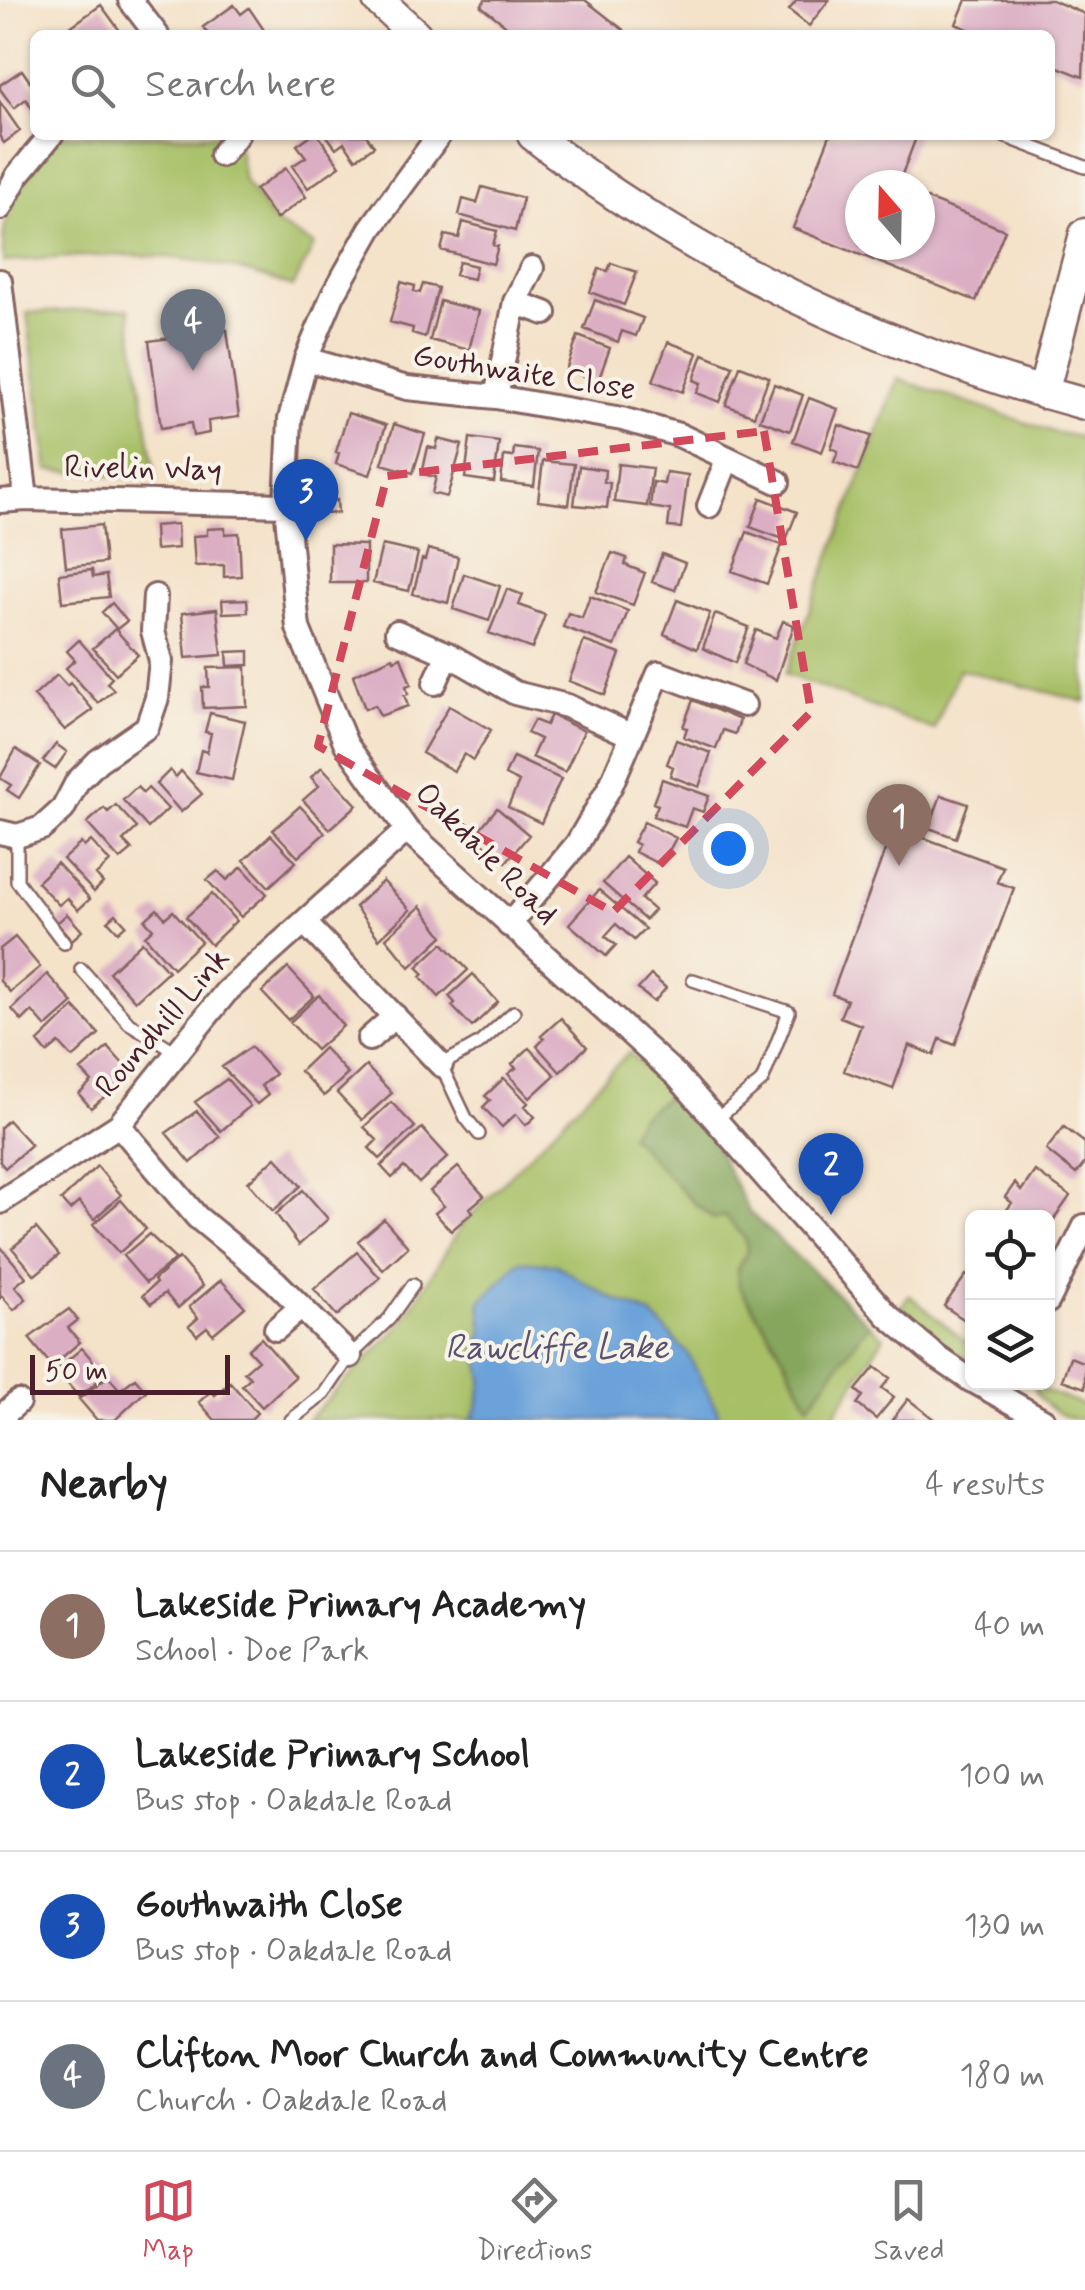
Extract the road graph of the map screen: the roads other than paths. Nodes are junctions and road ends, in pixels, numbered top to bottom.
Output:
1 (130, 0) edge
2 (378, 0) edge
3 (154, 30) edge
4 (411, 30) edge
5 (47, 140) edge
6 (436, 140) edge
7 (540, 140) edge
8 (1014, 140) edge
9 (1085, 167) edge
10 (0, 208) edge
11 (1085, 234) edge
12 (532, 268) dead end
13 (0, 280) edge
14 (516, 302) junction
15 (545, 313) dead end
16 (306, 359) junction
17 (1043, 393) junction
18 (496, 397) junction
19 (1085, 404) edge
20 (727, 460) junction
21 (778, 482) dead end
22 (26, 499) junction
23 (0, 501) edge
24 (286, 505) junction
25 (709, 506) dead end
26 (155, 596) dead end
27 (397, 632) dead end
28 (448, 654) junction
29 (435, 683) dead end
30 (744, 705) dead end
31 (147, 727) junction
32 (630, 736) junction
33 (168, 740) dead end
34 (408, 830) junction
35 (8, 834) edge
36 (305, 923) junction
37 (509, 925) junction
38 (64, 943) dead end
39 (81, 968) dead end
40 (694, 980) dead end
41 (514, 1012) dead end
42 (394, 1016) junction
43 (369, 1038) dead end
44 (176, 1052) junction
45 (441, 1065) junction
46 (717, 1119) junction
47 (119, 1125) junction
48 (479, 1134) dead end
49 (0, 1202) edge
50 (1085, 1226) edge
51 (1078, 1257) edge
52 (413, 1285) dead end
53 (1049, 1300) edge
54 (301, 1307) junction
55 (276, 1329) dead end
56 (350, 1356) junction
57 (965, 1376) edge
58 (1004, 1391) edge
59 (18, 1402) dead end
60 (0, 1418) edge
61 (291, 1420) edge
62 (1043, 1420) edge

1 - 3 street
2 - 4 street
5 - 10 street
6 - 16 street, Oakdale Road
7 - 17 street
8 - 9 lane
11 - 17 street
12 - 14 street
13 - 22 street
14 - 15 street
14 - 18 street
16 - 18 street, Gouthwaite Close
16 - 24 street, Oakdale Road
17 - 19 street
18 - 20 street, Gouthwaite Close
20 - 21 street, Gouthwaite Close
20 - 25 street
22 - 23 street, Rivelin Way
22 - 24 street, Rivelin Way
24 - 34 street, Oakdale Road
26 - 31 street
27 - 28 street
28 - 29 street
28 - 32 street
30 - 32 street
31 - 33 street
31 - 35 street
32 - 37 street
34 - 36 street, Roundhill Link
34 - 37 street, Oakdale Road
35 - 38 lane
36 - 42 street
36 - 44 street, Roundhill Link
37 - 46 street, Oakdale Road
39 - 44 lane
40 - 46 lane
41 - 45 lane
42 - 43 street
42 - 45 street
44 - 47 street, Roundhill Link
45 - 48 lane
46 - 57 street, Oakdale Road
47 - 49 street, Roundhill Link
47 - 54 street
50 - 51 street
51 - 53 street
52 - 56 lane
54 - 55 street
54 - 56 street
56 - 61 lane
58 - 62 street, Oakdale Road
59 - 60 street

